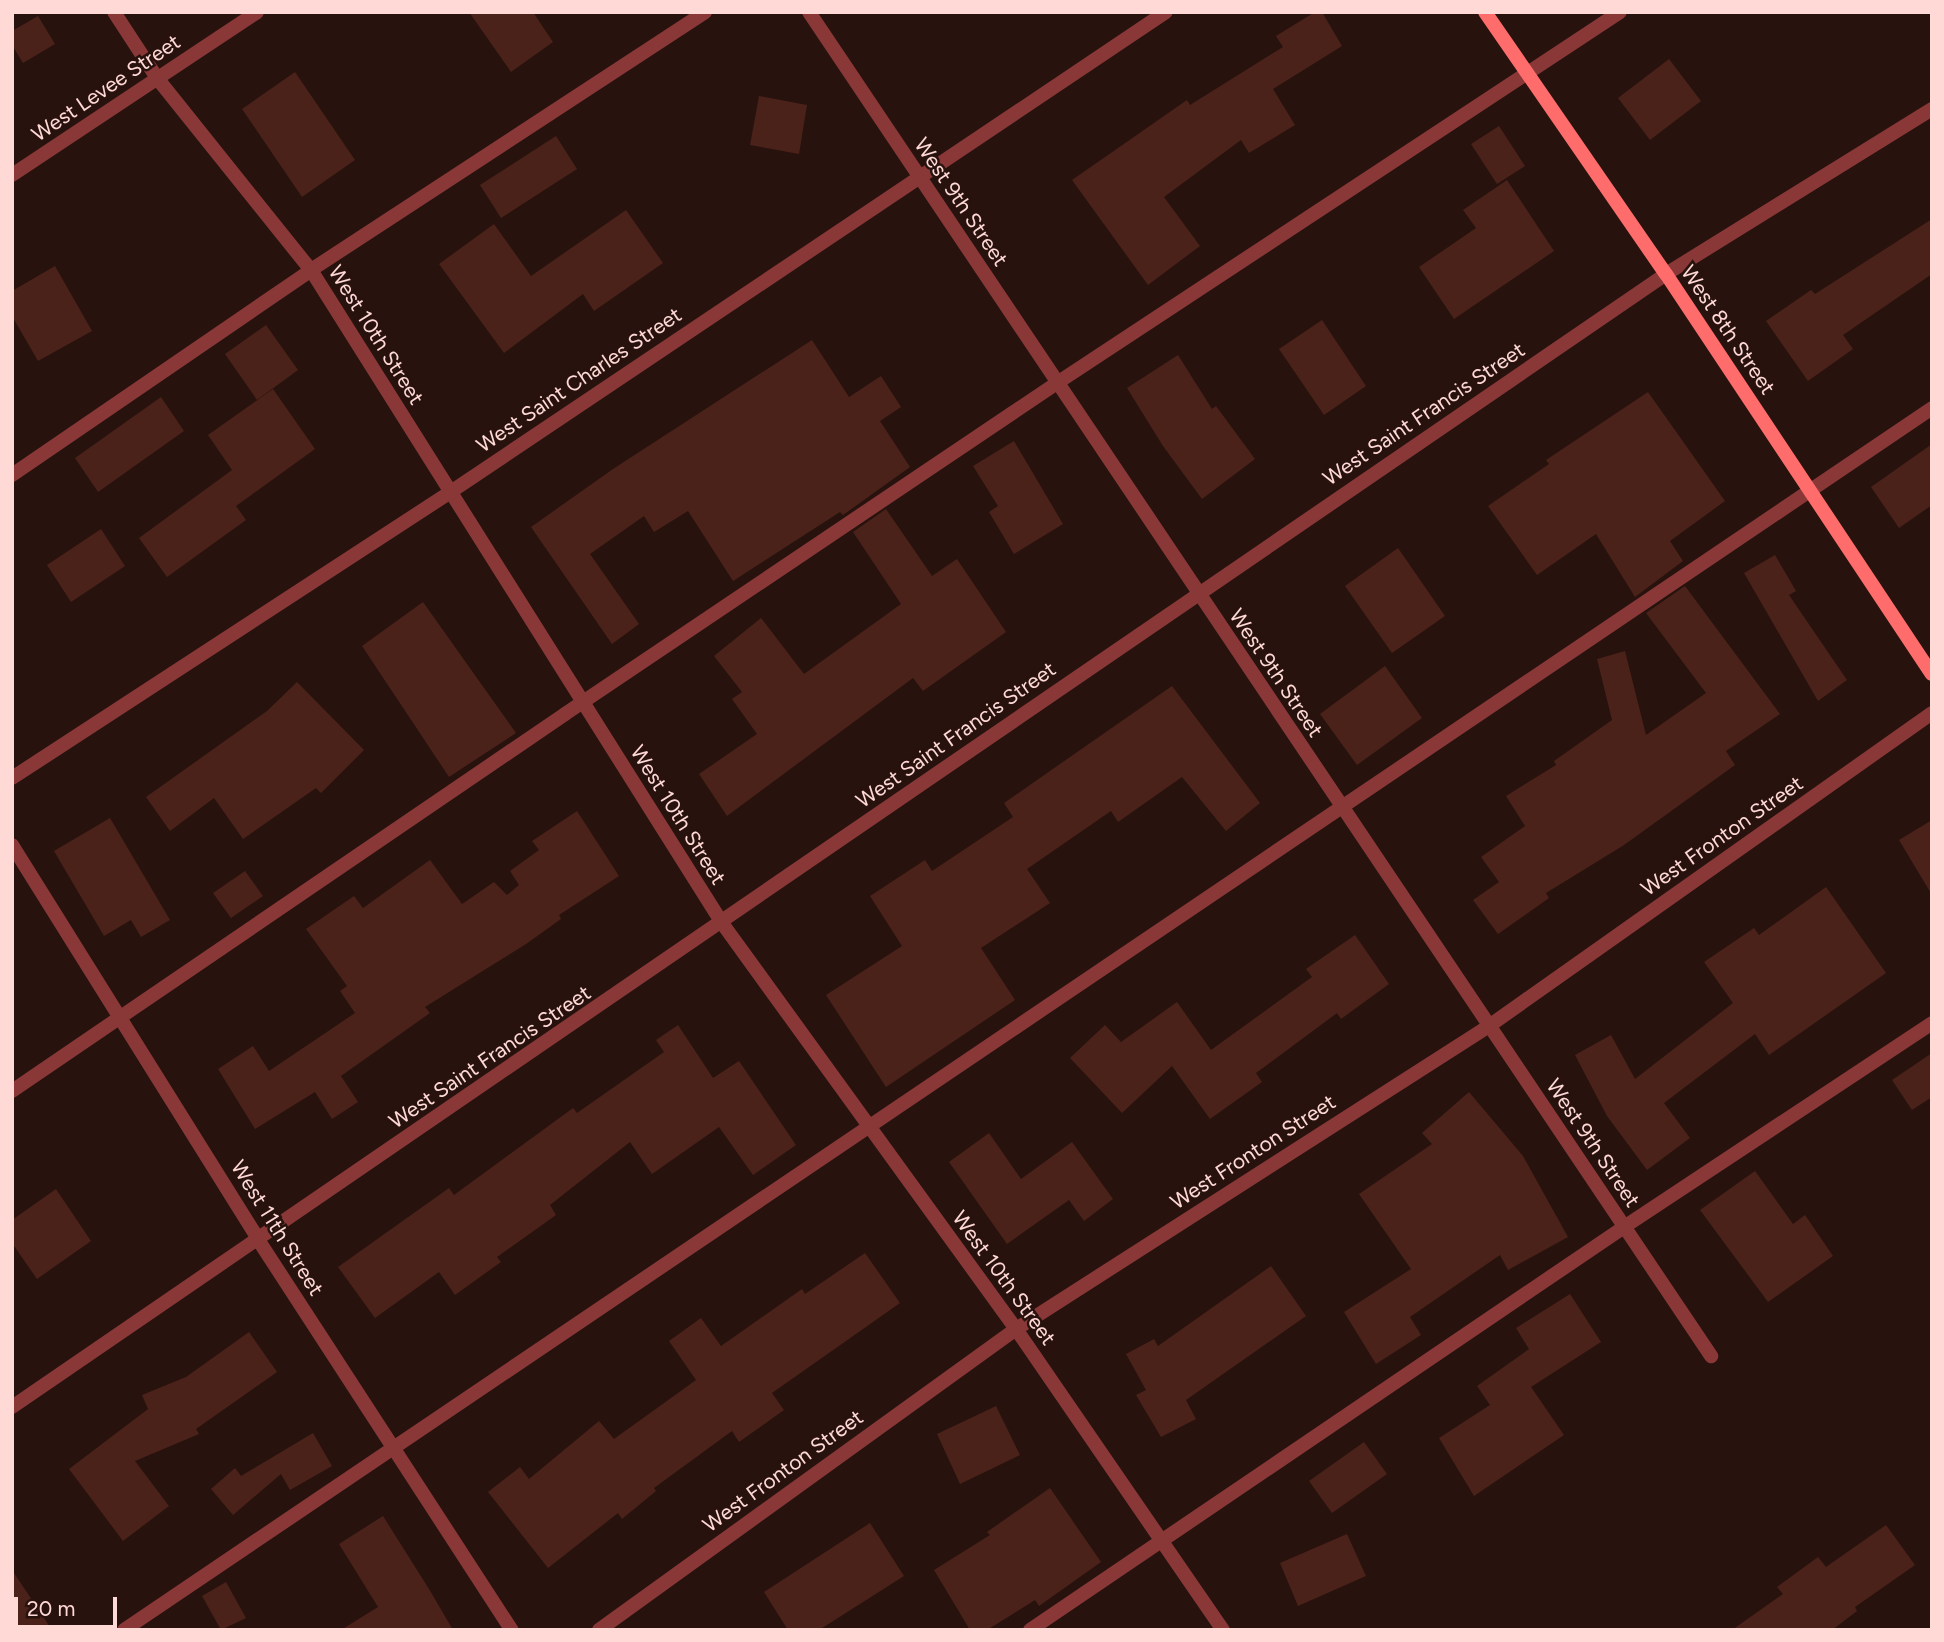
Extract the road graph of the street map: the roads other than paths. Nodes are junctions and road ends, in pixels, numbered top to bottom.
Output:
1 (114, 12) edge
2 (257, 12) edge
3 (705, 12) edge
4 (809, 12) edge
5 (1166, 12) edge
6 (1485, 12) edge
7 (1620, 12) edge
8 (1528, 74) junction
9 (157, 78) junction
10 (1932, 108) edge
11 (12, 175) edge
12 (919, 177) junction
13 (311, 270) junction
14 (1666, 274) junction
15 (1057, 383) junction
16 (1932, 408) edge
17 (12, 475) edge
18 (1811, 492) junction
19 (449, 493) junction
20 (1197, 593) junction
21 (1932, 674) edge
22 (582, 702) junction
23 (1932, 713) edge
24 (12, 778) edge
25 (1342, 808) junction
26 (12, 845) edge
27 (722, 923) junction
28 (121, 1020) junction
29 (1932, 1024) edge
30 (1489, 1026) junction
31 (12, 1091) edge
32 (869, 1127) junction
33 (1625, 1227) junction
34 (259, 1241) junction
35 (1016, 1329) junction
36 (1711, 1356) dead end
37 (12, 1408) edge
38 (394, 1448) junction
39 (1161, 1540) junction
40 (124, 1630) edge
41 (512, 1630) edge
42 (598, 1630) edge
43 (1030, 1630) edge
44 (1223, 1630) edge

1 - 9 street, West 10th Street
2 - 9 street, West Levee Street
3 - 13 street
4 - 12 street, West 9th Street
5 - 12 street, West Saint Charles Street
6 - 8 street, West 8th Street
7 - 8 street
8 - 14 street, West 8th Street
8 - 15 street
9 - 11 street, West Levee Street
9 - 13 street, West 10th Street
10 - 14 street, West Saint Francis Street
12 - 15 street, West 9th Street
12 - 19 street, West Saint Charles Street
13 - 17 street
13 - 19 street, West 10th Street
14 - 18 street, West 8th Street
14 - 20 street, West Saint Francis Street
15 - 20 street, West 9th Street
15 - 22 street
16 - 18 street
18 - 21 street, West 8th Street
18 - 25 street
19 - 22 street, West 10th Street
19 - 24 street, West Saint Charles Street
20 - 25 street, West 9th Street
20 - 27 street, West Saint Francis Street
22 - 27 street, West 10th Street
22 - 28 street
23 - 30 street, West Fronton Street
25 - 30 street, West 9th Street
25 - 32 street
26 - 28 street, West 11th Street
27 - 32 street, West 10th Street
27 - 34 street, West Saint Francis Street
28 - 31 street
28 - 34 street, West 11th Street
29 - 33 street
30 - 33 street, West 9th Street
30 - 35 street, West Fronton Street
32 - 35 street, West 10th Street
32 - 38 street
33 - 36 street, West 9th Street
33 - 39 street
34 - 37 street, West Saint Francis Street
34 - 38 street, West 11th Street
35 - 39 street, West 10th Street
35 - 42 street, West Fronton Street
38 - 40 street
38 - 41 street, West 11th Street
39 - 43 street
39 - 44 street, West 10th Street

